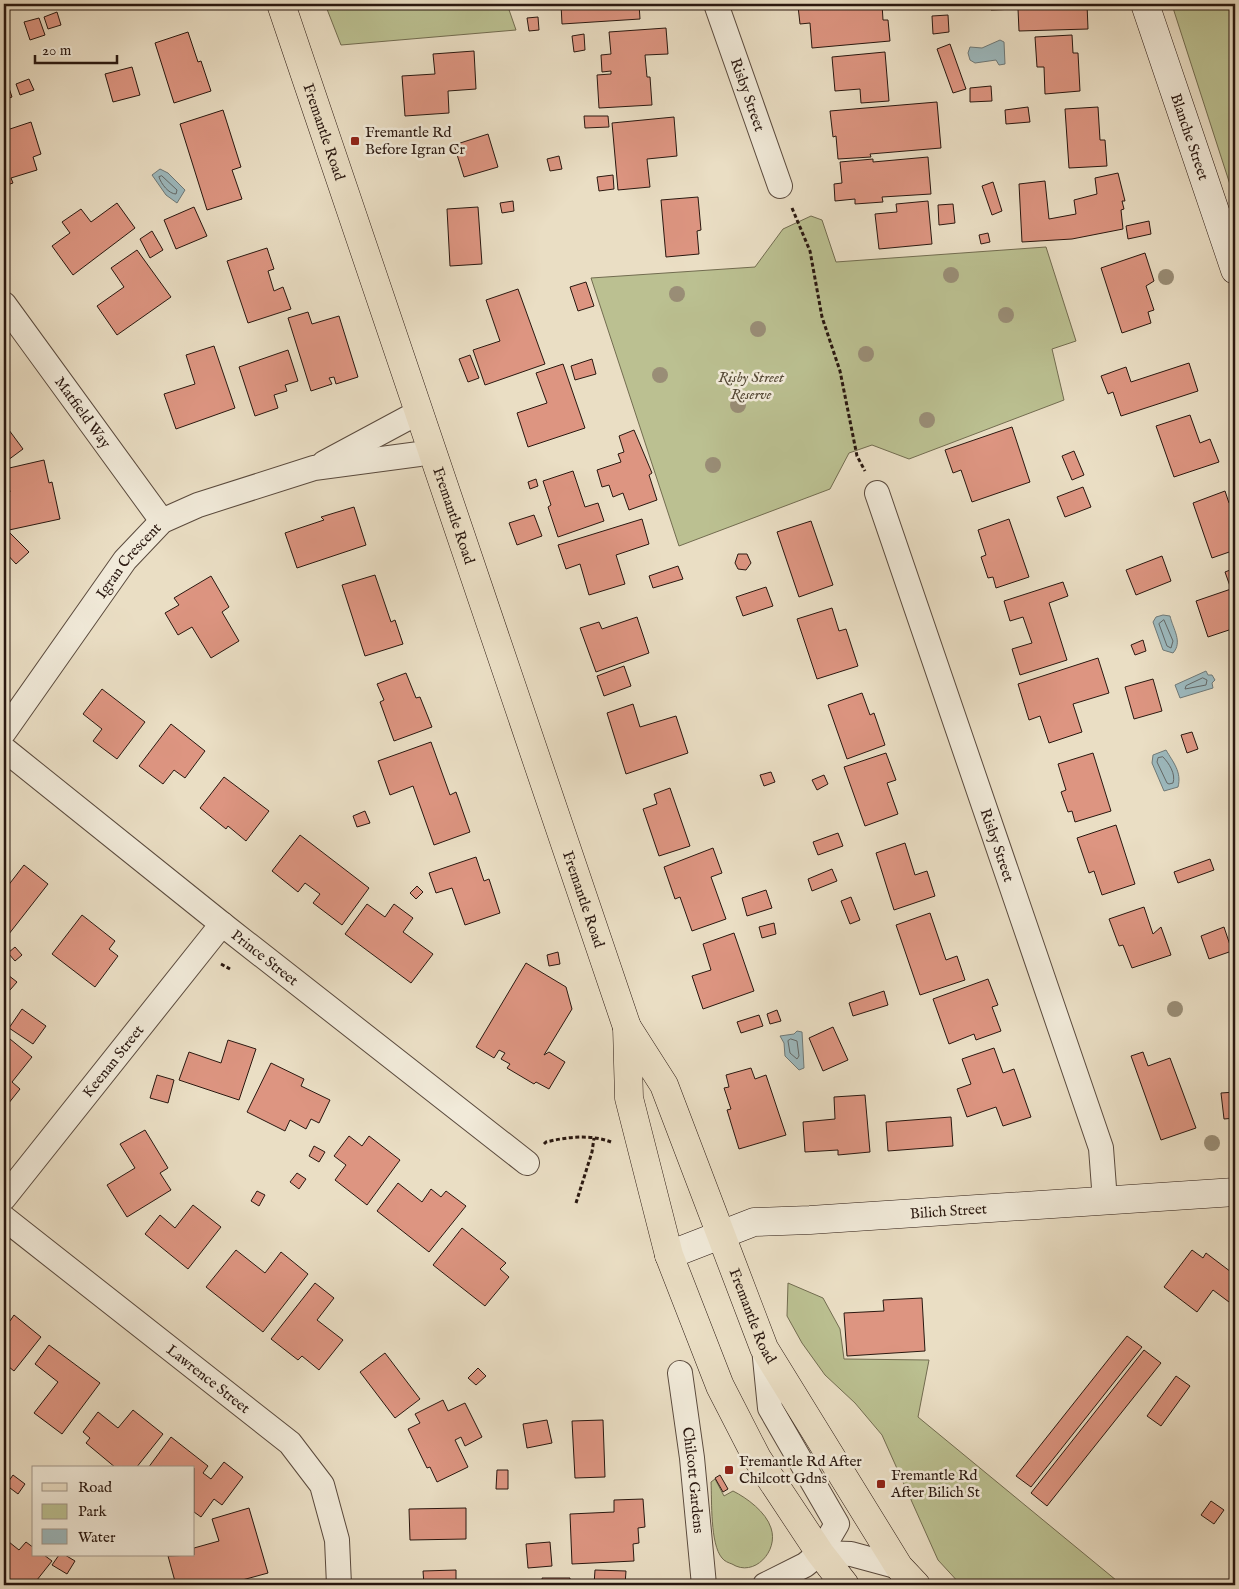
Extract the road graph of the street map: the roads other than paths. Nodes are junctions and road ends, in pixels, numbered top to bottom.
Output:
1 (281, 4) edge
2 (716, 4) edge
3 (1145, 4) edge
4 (780, 186) road end
5 (1235, 270) edge
6 (4, 304) edge
7 (418, 412) junction
8 (431, 450) junction
9 (314, 468) junction
10 (877, 493) road end
11 (162, 521) junction
12 (4, 732) edge
13 (4, 749) edge
14 (222, 924) junction
15 (627, 1026) junction
16 (527, 1163) dead end
17 (1235, 1192) edge
18 (4, 1198) edge
19 (1105, 1201) junction
20 (4, 1218) edge
21 (720, 1235) junction
22 (669, 1255) junction
23 (764, 1348) junction
24 (680, 1373) dead end
25 (820, 1553) junction
26 (908, 1576) edge
27 (339, 1585) edge
28 (704, 1585) edge
29 (765, 1585) edge
30 (846, 1585) edge

1 - 7 main road, Fremantle Road
2 - 4 street, Risby Street
3 - 5 street, Blanche Street
6 - 11 street, Matfield Way
7 - 8 main road, Fremantle Road
7 - 9 street, Igran Crescent
8 - 9 street, Igran Crescent
8 - 15 main road, Fremantle Road
9 - 11 street, Igran Crescent
10 - 19 street, Risby Street
11 - 12 street, Igran Crescent
13 - 14 street, Prince Street
14 - 16 street, Prince Street
14 - 18 street, Keenan Street
15 - 21 main road, Fremantle Road
15 - 22 main road, Fremantle Road
17 - 19 street, Bilich Street
19 - 21 street, Bilich Street
20 - 27 street, Lawrence Street
21 - 22 street, Bilich Street
21 - 23 main road, Fremantle Road
22 - 25 main road, Fremantle Road
23 - 25 street
23 - 26 main road, Fremantle Road
24 - 28 street, Chilcott Gardens
25 - 26 street
25 - 29 street
25 - 30 main road, Fremantle Road

